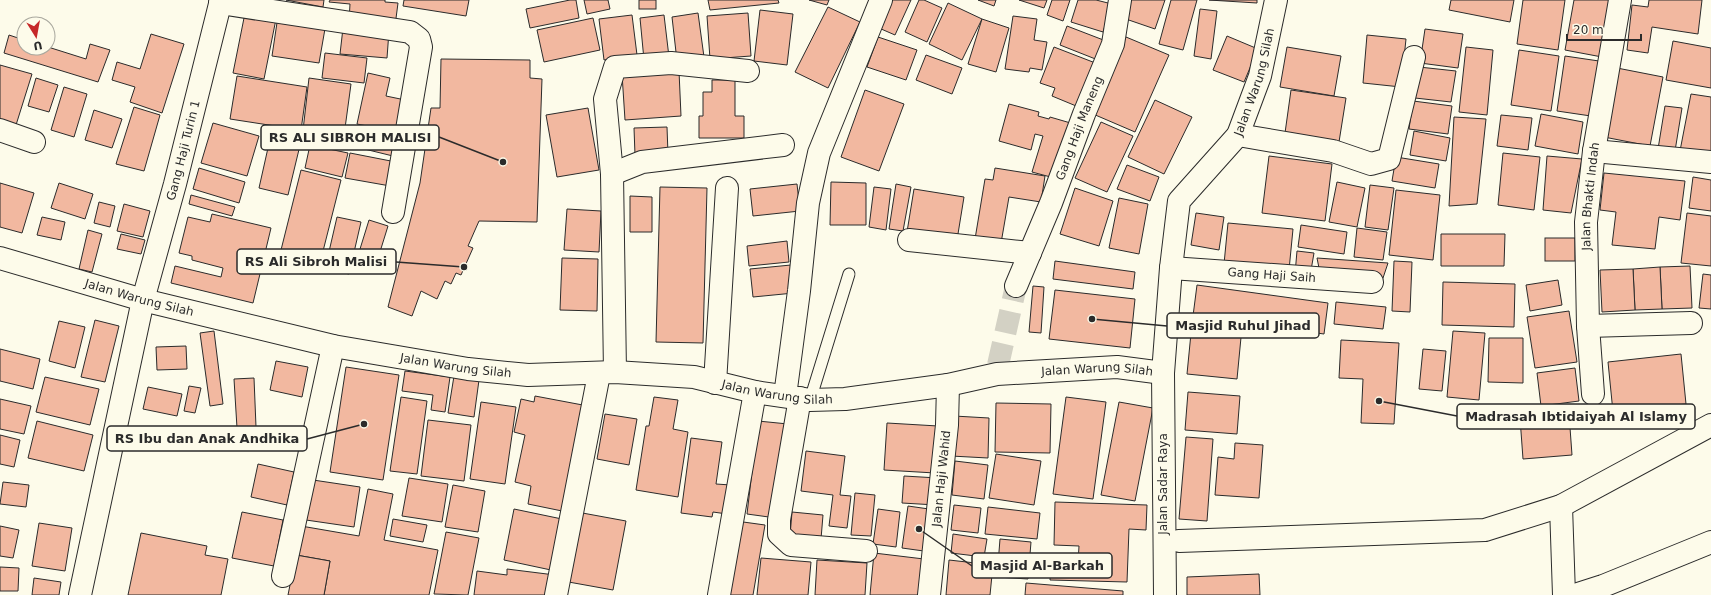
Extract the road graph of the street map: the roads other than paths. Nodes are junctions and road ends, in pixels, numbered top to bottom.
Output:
1 (881, 0) edge
2 (1120, 0) edge
3 (1276, 0) edge
4 (1620, 0) edge
5 (220, 1) edge
6 (1414, 57) dead end
7 (748, 71) dead end
8 (0, 130) edge
9 (1238, 135) junction
10 (34, 142) dead end
11 (783, 145) dead end
12 (1594, 151) junction
13 (1711, 162) edge
14 (612, 174) junction
15 (727, 188) dead end
16 (393, 212) dead end
17 (909, 240) dead end
18 (1030, 253) junction
19 (0, 258) edge
20 (1171, 268) junction
21 (849, 274) dead end
22 (1372, 282) dead end
23 (1016, 286) tunnel mouth
24 (143, 300) junction
25 (1691, 323) dead end
26 (1588, 326) junction
27 (333, 346) junction
28 (607, 373) junction
29 (1164, 373) junction
30 (715, 383) junction
31 (948, 385) junction
32 (755, 392) junction
33 (1593, 394) dead end
34 (798, 398) junction
35 (1709, 431) edge
36 (1561, 506) junction
37 (1179, 541) dead end
38 (1711, 542) edge
39 (866, 550) dead end
40 (283, 576) dead end
41 (80, 595) edge
42 (556, 595) edge
43 (718, 595) edge
44 (929, 595) edge
45 (1165, 595) edge
46 (1564, 595) edge
47 (1575, 595) edge

1 - 34 street
2 - 18 street, Gang Haji Maneng
3 - 9 street, Jalan Warung Silah
4 - 12 street, Jalan Bhakti Indah
5 - 16 street
5 - 24 street, Gang Haji Turin 1
6 - 9 street
7 - 14 street
8 - 10 street
9 - 20 street, Jalan Warung Silah
11 - 14 street
12 - 13 street
12 - 26 street, Jalan Bhakti Indah
14 - 28 street
15 - 30 street
17 - 18 street
18 - 23 street, Gang Haji Maneng
19 - 24 street, Jalan Warung Silah
20 - 22 street, Gang Haji Saih
20 - 29 street, Jalan Warung Silah
21 - 34 lane
24 - 27 street, Jalan Warung Silah
24 - 41 street, Gang Haji Turin 1
25 - 26 street
26 - 33 street, Jalan Bhakti Indah
27 - 28 street, Jalan Warung Silah
27 - 40 street
28 - 30 street, Jalan Warung Silah
28 - 42 street
29 - 31 street, Jalan Warung Silah
29 - 45 street, Jalan Sadar Raya
30 - 32 street, Jalan Warung Silah
31 - 34 street, Jalan Warung Silah
31 - 44 street, Jalan Haji Wahid
32 - 34 street, Jalan Warung Silah
32 - 43 street
34 - 39 street
35 - 36 street
36 - 37 street
36 - 46 street
38 - 47 street

